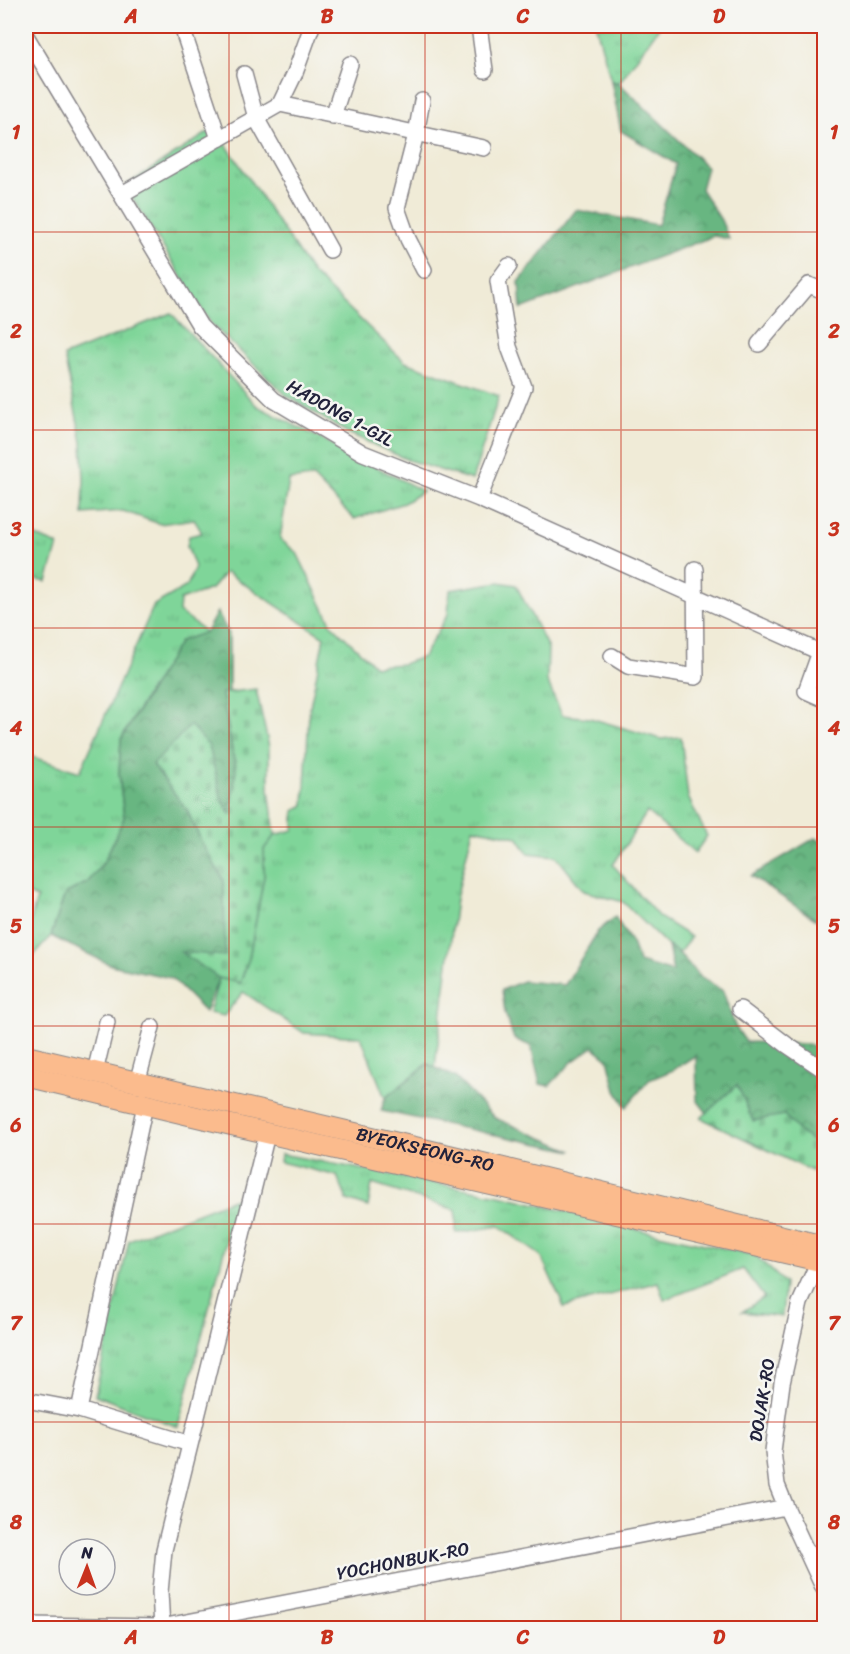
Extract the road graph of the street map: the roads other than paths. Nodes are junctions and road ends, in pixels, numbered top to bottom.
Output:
1 (183, 26) edge
2 (312, 26) edge
3 (479, 26) edge
4 (26, 36) edge
5 (350, 64) dead end
6 (485, 70) dead end
7 (244, 74) dead end
8 (422, 101) dead end
9 (280, 105) junction
10 (333, 116) junction
11 (256, 118) junction
12 (416, 134) junction
13 (219, 139) junction
14 (484, 148) dead end
15 (122, 194) junction
16 (330, 250) dead end
17 (509, 266) dead end
18 (424, 270) dead end
19 (825, 291) edge
20 (759, 344) dead end
21 (479, 499) junction
22 (695, 569) dead end
23 (695, 596) junction
24 (822, 653) edge
25 (612, 656) dead end
26 (825, 699) edge
27 (740, 1008) dead end
28 (107, 1022) dead end
29 (152, 1027) dead end
30 (26, 1056) edge
31 (825, 1070) edge
32 (95, 1072) junction
33 (26, 1076) edge
34 (137, 1083) junction
35 (145, 1105) junction
36 (267, 1134) junction
37 (823, 1254) edge
38 (26, 1400) edge
39 (79, 1410) junction
40 (190, 1444) junction
41 (786, 1507) junction
42 (825, 1589) edge
43 (26, 1625) edge
44 (162, 1628) edge

1 - 13 street
2 - 9 street
3 - 6 street
4 - 15 street, HADONG 1-GIL
5 - 10 street
7 - 11 street
8 - 12 street
9 - 10 street
9 - 11 street
10 - 12 street
11 - 13 street
11 - 16 street
12 - 14 street
12 - 18 street
13 - 15 street
15 - 21 street, HADONG 1-GIL
17 - 21 street
19 - 20 street
21 - 23 street, HADONG 1-GIL
22 - 23 street
23 - 24 street, HADONG 1-GIL
23 - 25 street
24 - 26 street
27 - 31 street
28 - 32 street
29 - 34 street
30 - 32 main road, BYEOKSEONG-RO
32 - 34 main road, BYEOKSEONG-RO
33 - 35 main road, BYEOKSEONG-RO
34 - 37 main road, BYEOKSEONG-RO
35 - 36 main road, BYEOKSEONG-RO
35 - 39 street
36 - 37 main road, BYEOKSEONG-RO
36 - 40 street
37 - 41 street, DOJAK-RO
38 - 39 street
39 - 40 street
40 - 44 street
41 - 42 street, DOJAK-RO
41 - 44 street, YOCHONBUK-RO
43 - 44 street, YOCHONBUK-RO

